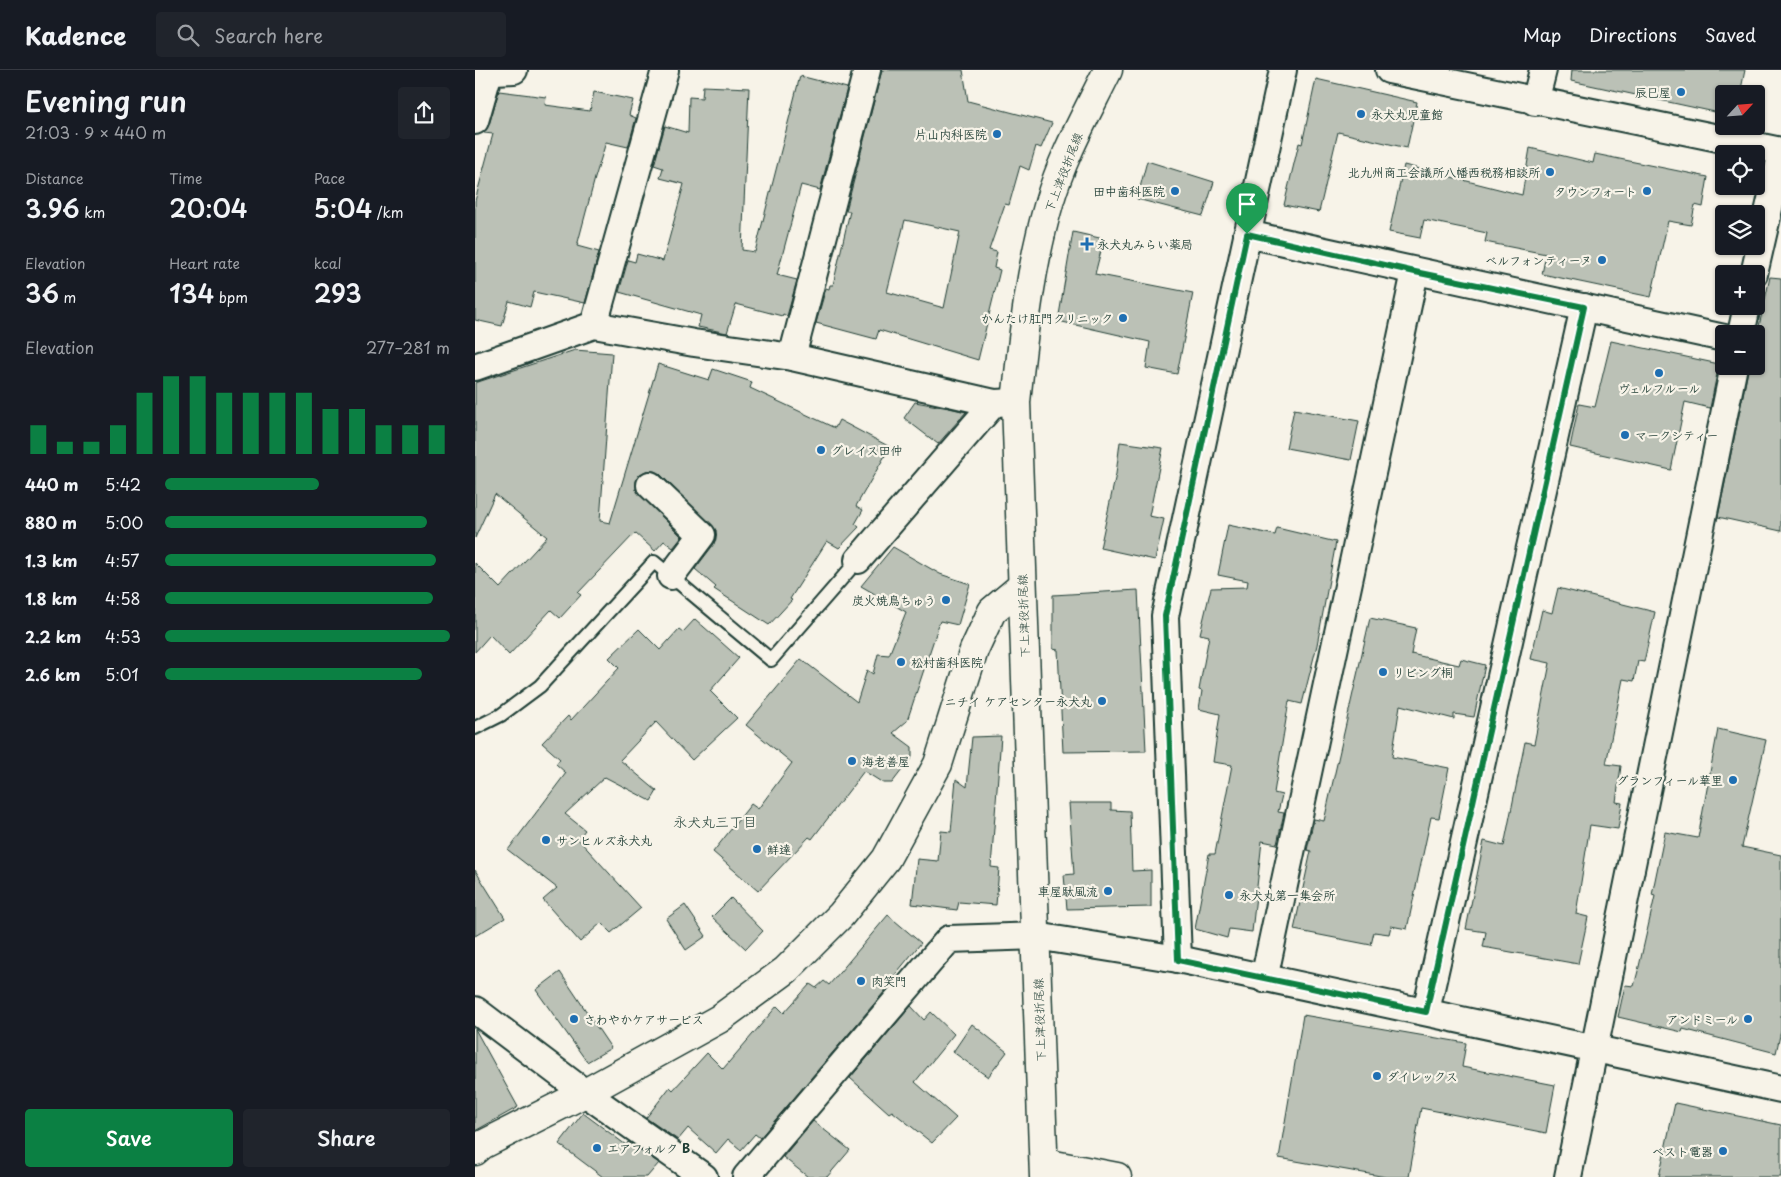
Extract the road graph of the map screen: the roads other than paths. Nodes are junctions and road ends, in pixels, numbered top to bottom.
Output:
1 (665, 70) edge
2 (867, 70) edge
3 (1108, 70) edge
4 (1283, 70) edge
5 (1389, 70) edge
6 (1543, 70) edge
7 (493, 71) edge
8 (1535, 102) junction
9 (475, 121) edge
10 (1781, 151) edge
11 (1781, 156) edge
12 (1247, 234) junction
13 (1757, 265) edge
14 (1415, 272) junction
15 (1584, 307) junction
16 (594, 324) junction
17 (1715, 336) edge
18 (792, 357) junction
19 (475, 367) edge
20 (1732, 375) edge
21 (1005, 403) junction
22 (650, 485) dead end
23 (858, 560) joint
24 (671, 576) junction
25 (1022, 586) junction
26 (475, 728) edge
27 (1036, 936) junction
28 (1178, 960) junction
29 (1264, 979) junction
30 (475, 1010) edge
31 (1426, 1012) junction
32 (1596, 1049) junction
33 (1781, 1089) edge
34 (585, 1093) junction
35 (475, 1151) edge
36 (1039, 1172) edge
37 (704, 1177) edge
38 (746, 1177) edge
39 (1117, 1177) edge
40 (1568, 1177) edge

1 - 16 street
2 - 18 street
3 - 21 main road, 下上津役折尾線
4 - 12 street
5 - 8 street
6 - 8 street
7 - 9 street
8 - 10 street
11 - 13 street
12 - 14 street
12 - 28 street
14 - 15 street
14 - 29 street
15 - 17 street
15 - 31 street
16 - 18 street
16 - 19 street
18 - 21 street
20 - 32 street
21 - 23 street
21 - 25 main road, 下上津役折尾線
22 - 24 street
23 - 24 lane
24 - 26 lane
25 - 27 main road, 下上津役折尾線
25 - 34 main road
27 - 28 street
27 - 36 main road, 下上津役折尾線
27 - 38 street
28 - 29 street
29 - 31 street
30 - 34 street
31 - 32 street
32 - 33 street
32 - 40 street
34 - 35 main road
34 - 37 street
36 - 39 main road

